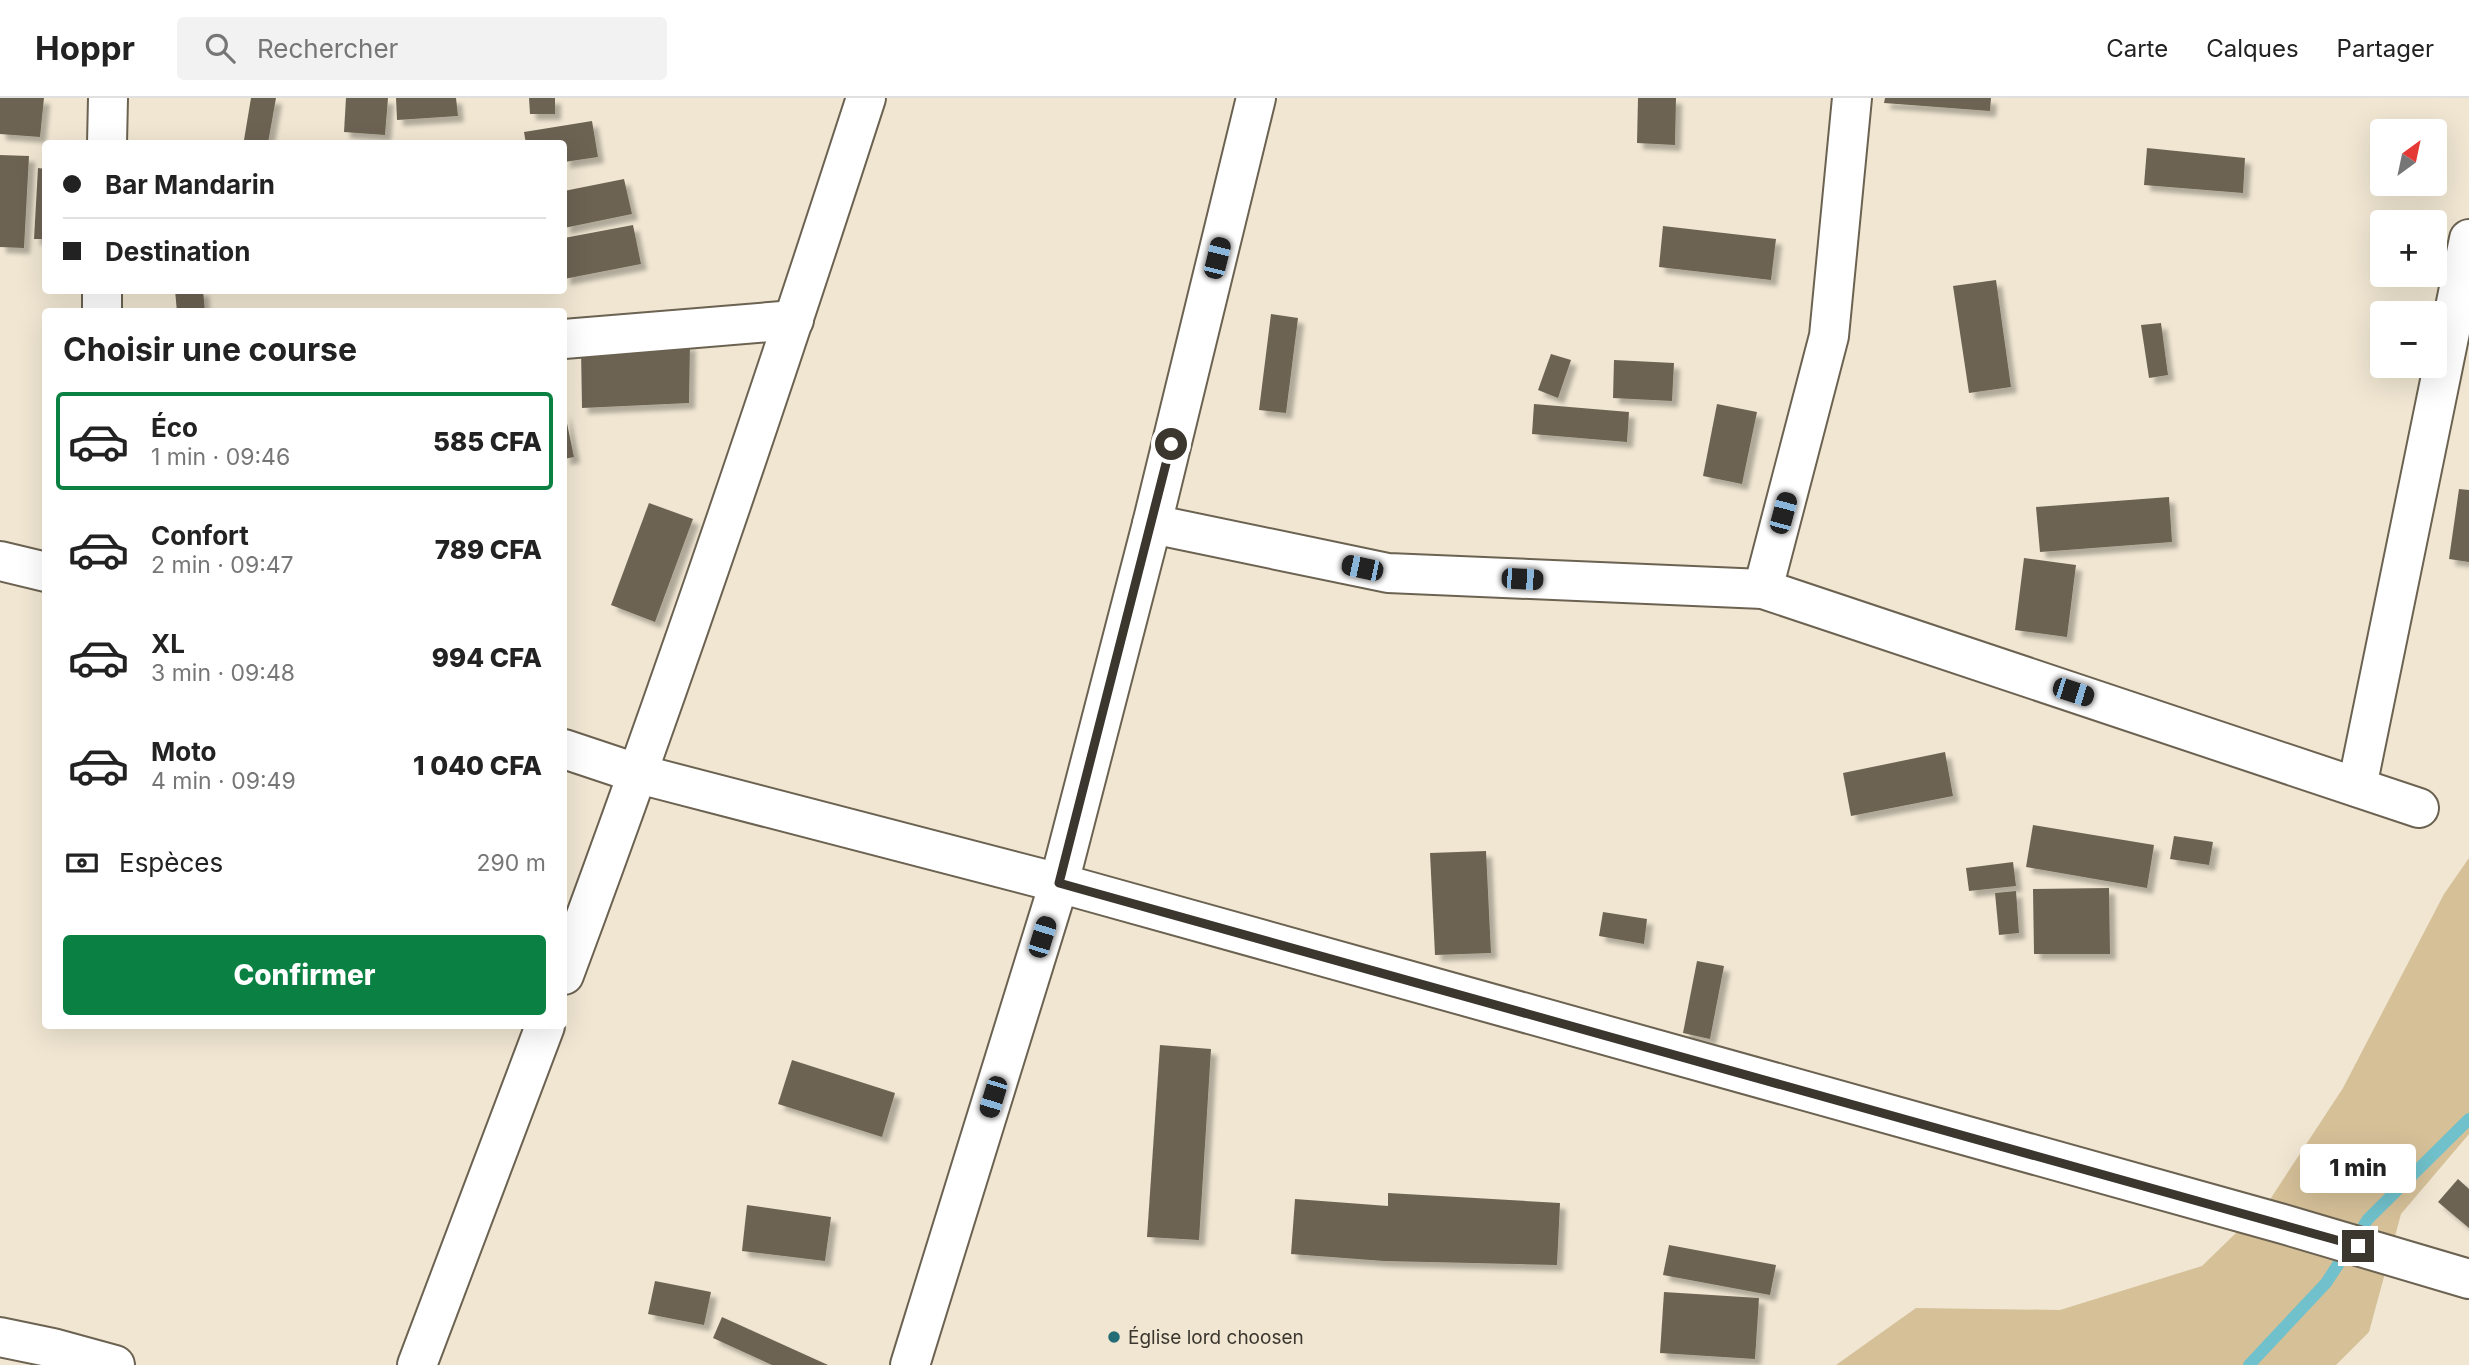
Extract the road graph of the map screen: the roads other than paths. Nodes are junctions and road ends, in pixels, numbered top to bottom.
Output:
1 (108, 98) edge
2 (866, 98) edge
3 (1255, 98) edge
4 (1852, 98) edge
5 (107, 140) edge
6 (2469, 239) edge
7 (794, 320) junction
8 (567, 339) edge
9 (1152, 524) junction
10 (0, 561) edge
11 (42, 571) edge
12 (1763, 589) junction
13 (567, 750) edge
14 (639, 774) junction
15 (2357, 787) junction
16 (2419, 808) dead end
17 (1059, 883) junction
18 (567, 967) edge
19 (543, 1029) edge
20 (2469, 1279) edge
21 (0, 1337) edge
22 (115, 1365) edge
23 (417, 1365) edge
24 (911, 1365) edge

1 - 5 street
2 - 7 street
3 - 9 street
4 - 12 street
6 - 15 street
7 - 8 street
7 - 14 street
9 - 12 street
9 - 17 street
10 - 11 street
12 - 15 street
13 - 14 street
14 - 17 street
14 - 18 street
15 - 16 street
17 - 20 street
17 - 24 street
19 - 23 street
21 - 22 street

